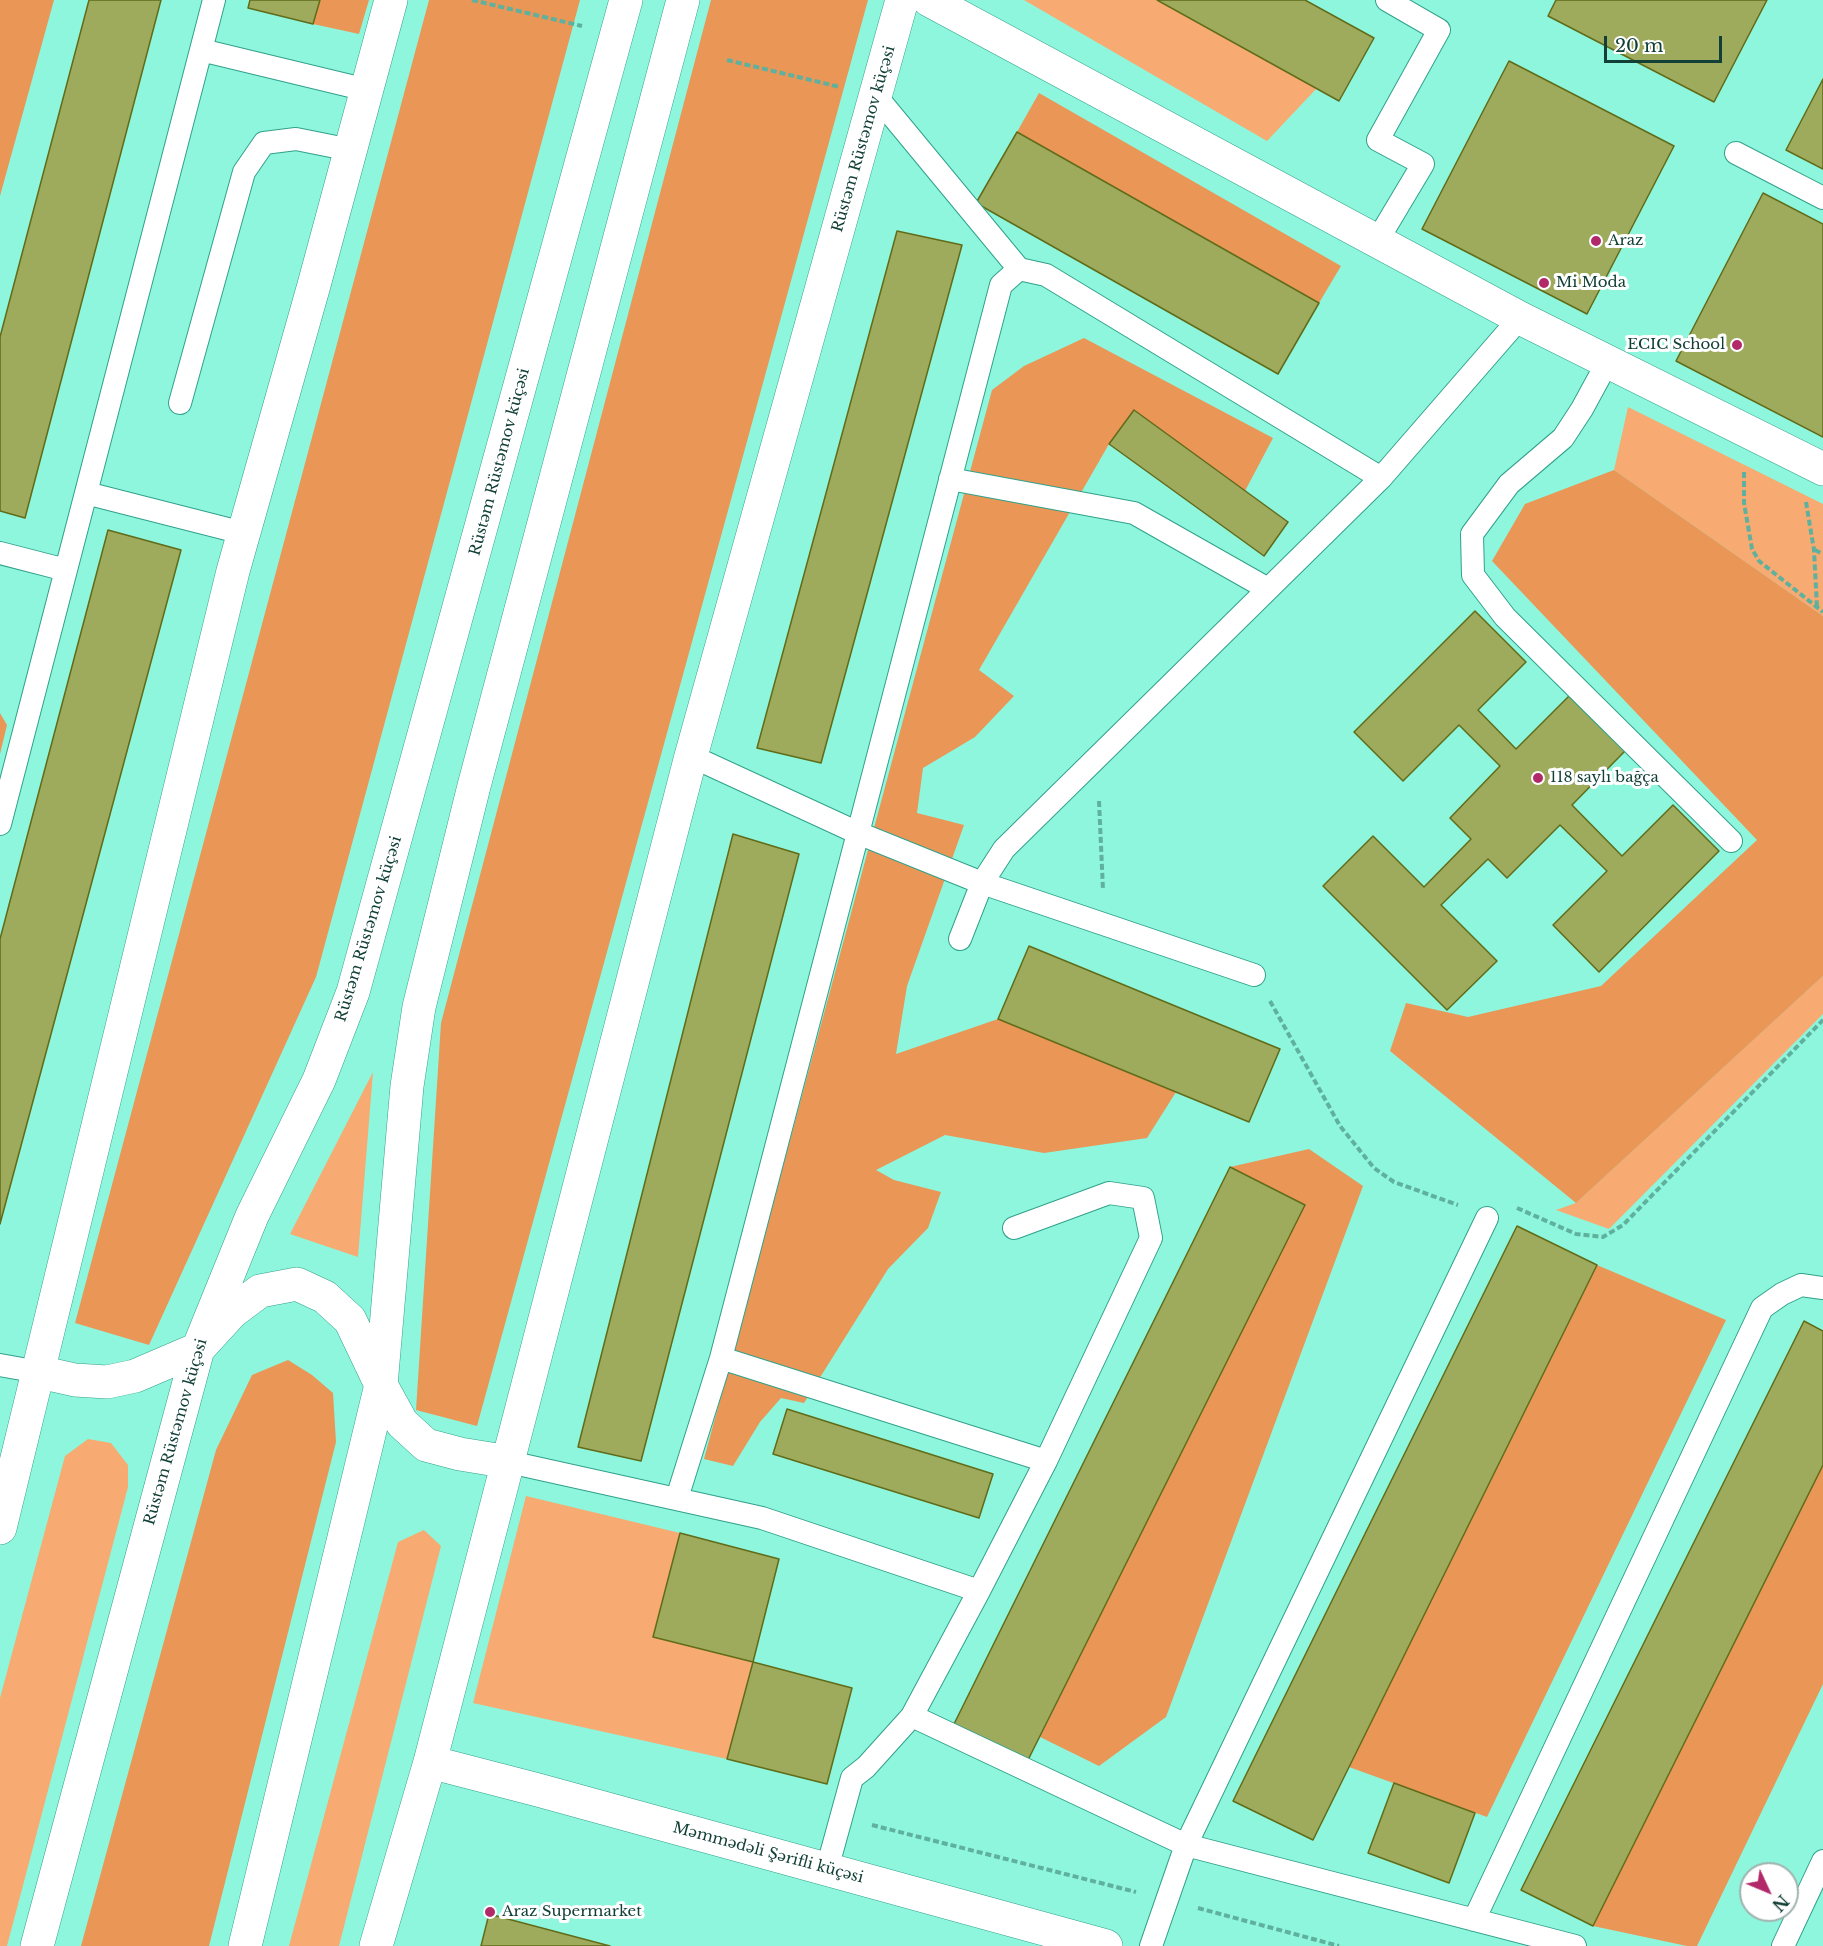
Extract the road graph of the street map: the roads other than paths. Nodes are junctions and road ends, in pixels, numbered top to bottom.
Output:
1 (214, 0) edge
2 (391, 0) edge
3 (626, 0) edge
4 (683, 0) edge
5 (902, 0) edge
6 (929, 0) edge
7 (1388, 0) edge
8 (201, 50) junction
9 (367, 90) junction
10 (876, 96) junction
11 (351, 150) junction
12 (1736, 153) dead end
13 (1823, 198) edge
14 (1377, 241) junction
15 (1019, 268) junction
16 (1520, 318) junction
17 (1607, 363) junction
18 (180, 404) dead end
19 (1823, 469) edge
20 (1381, 478) junction
21 (950, 479) junction
22 (86, 494) junction
23 (243, 533) junction
24 (0, 552) edge
25 (66, 570) junction
26 (1268, 589) junction
27 (691, 756) junction
28 (0, 824) edge
29 (858, 833) junction
30 (1731, 842) dead end
31 (982, 884) junction
32 (960, 939) dead end
33 (1254, 975) road end
34 (1487, 1218) road end
35 (1014, 1228) dead end
36 (1823, 1288) edge
37 (198, 1349) junction
38 (721, 1358) junction
39 (0, 1365) edge
40 (39, 1372) junction
41 (381, 1385) junction
42 (1046, 1461) junction
43 (509, 1462) junction
44 (677, 1498) junction
45 (0, 1528) edge
46 (979, 1591) junction
47 (912, 1716) junction
48 (430, 1762) junction
49 (1186, 1845) junction
50 (1823, 1861) edge
51 (827, 1869) junction
52 (1474, 1920) junction
53 (37, 1946) edge
54 (245, 1946) edge
55 (376, 1946) edge
56 (1106, 1946) edge
57 (1151, 1946) edge
58 (1575, 1946) edge
59 (1783, 1946) edge

1 - 8 lane
2 - 9 street
3 - 37 street, Rüstəm Rüstəmov küçəsi
4 - 41 street
5 - 10 street, Rüstəm Rüstəmov küçəsi
6 - 14 street
7 - 14 lane
8 - 9 lane
8 - 22 lane
9 - 11 street
10 - 15 lane
10 - 27 street, Rüstəm Rüstəmov küçəsi
11 - 18 lane
11 - 23 street
12 - 13 lane
14 - 16 street
15 - 20 lane
15 - 21 lane
16 - 17 street
16 - 20 lane
17 - 19 street
17 - 30 lane
20 - 26 lane
21 - 26 lane
21 - 29 lane
22 - 23 lane
22 - 25 lane
23 - 40 street
24 - 25 lane
25 - 28 lane
26 - 31 lane
27 - 29 lane
27 - 43 street, Rüstəm Rüstəmov küçəsi
29 - 31 lane
29 - 38 lane
31 - 32 lane
31 - 33 lane
34 - 49 lane
35 - 42 lane
36 - 52 lane
37 - 40 street
37 - 41 street
37 - 53 street, Rüstəm Rüstəmov küçəsi
38 - 42 lane
38 - 44 lane
39 - 40 lane
40 - 45 street
41 - 43 street
41 - 54 street
42 - 46 lane
43 - 44 lane
43 - 48 street, Rüstəm Rüstəmov küçəsi
44 - 46 lane
46 - 47 lane
47 - 49 lane
47 - 51 lane
48 - 51 street, Məmmədəli Şərifli küçəsi
48 - 55 street, Rüstəm Rüstəmov küçəsi
49 - 52 lane
49 - 57 lane
50 - 59 lane
51 - 56 street, Məmmədəli Şərifli küçəsi
52 - 58 lane

